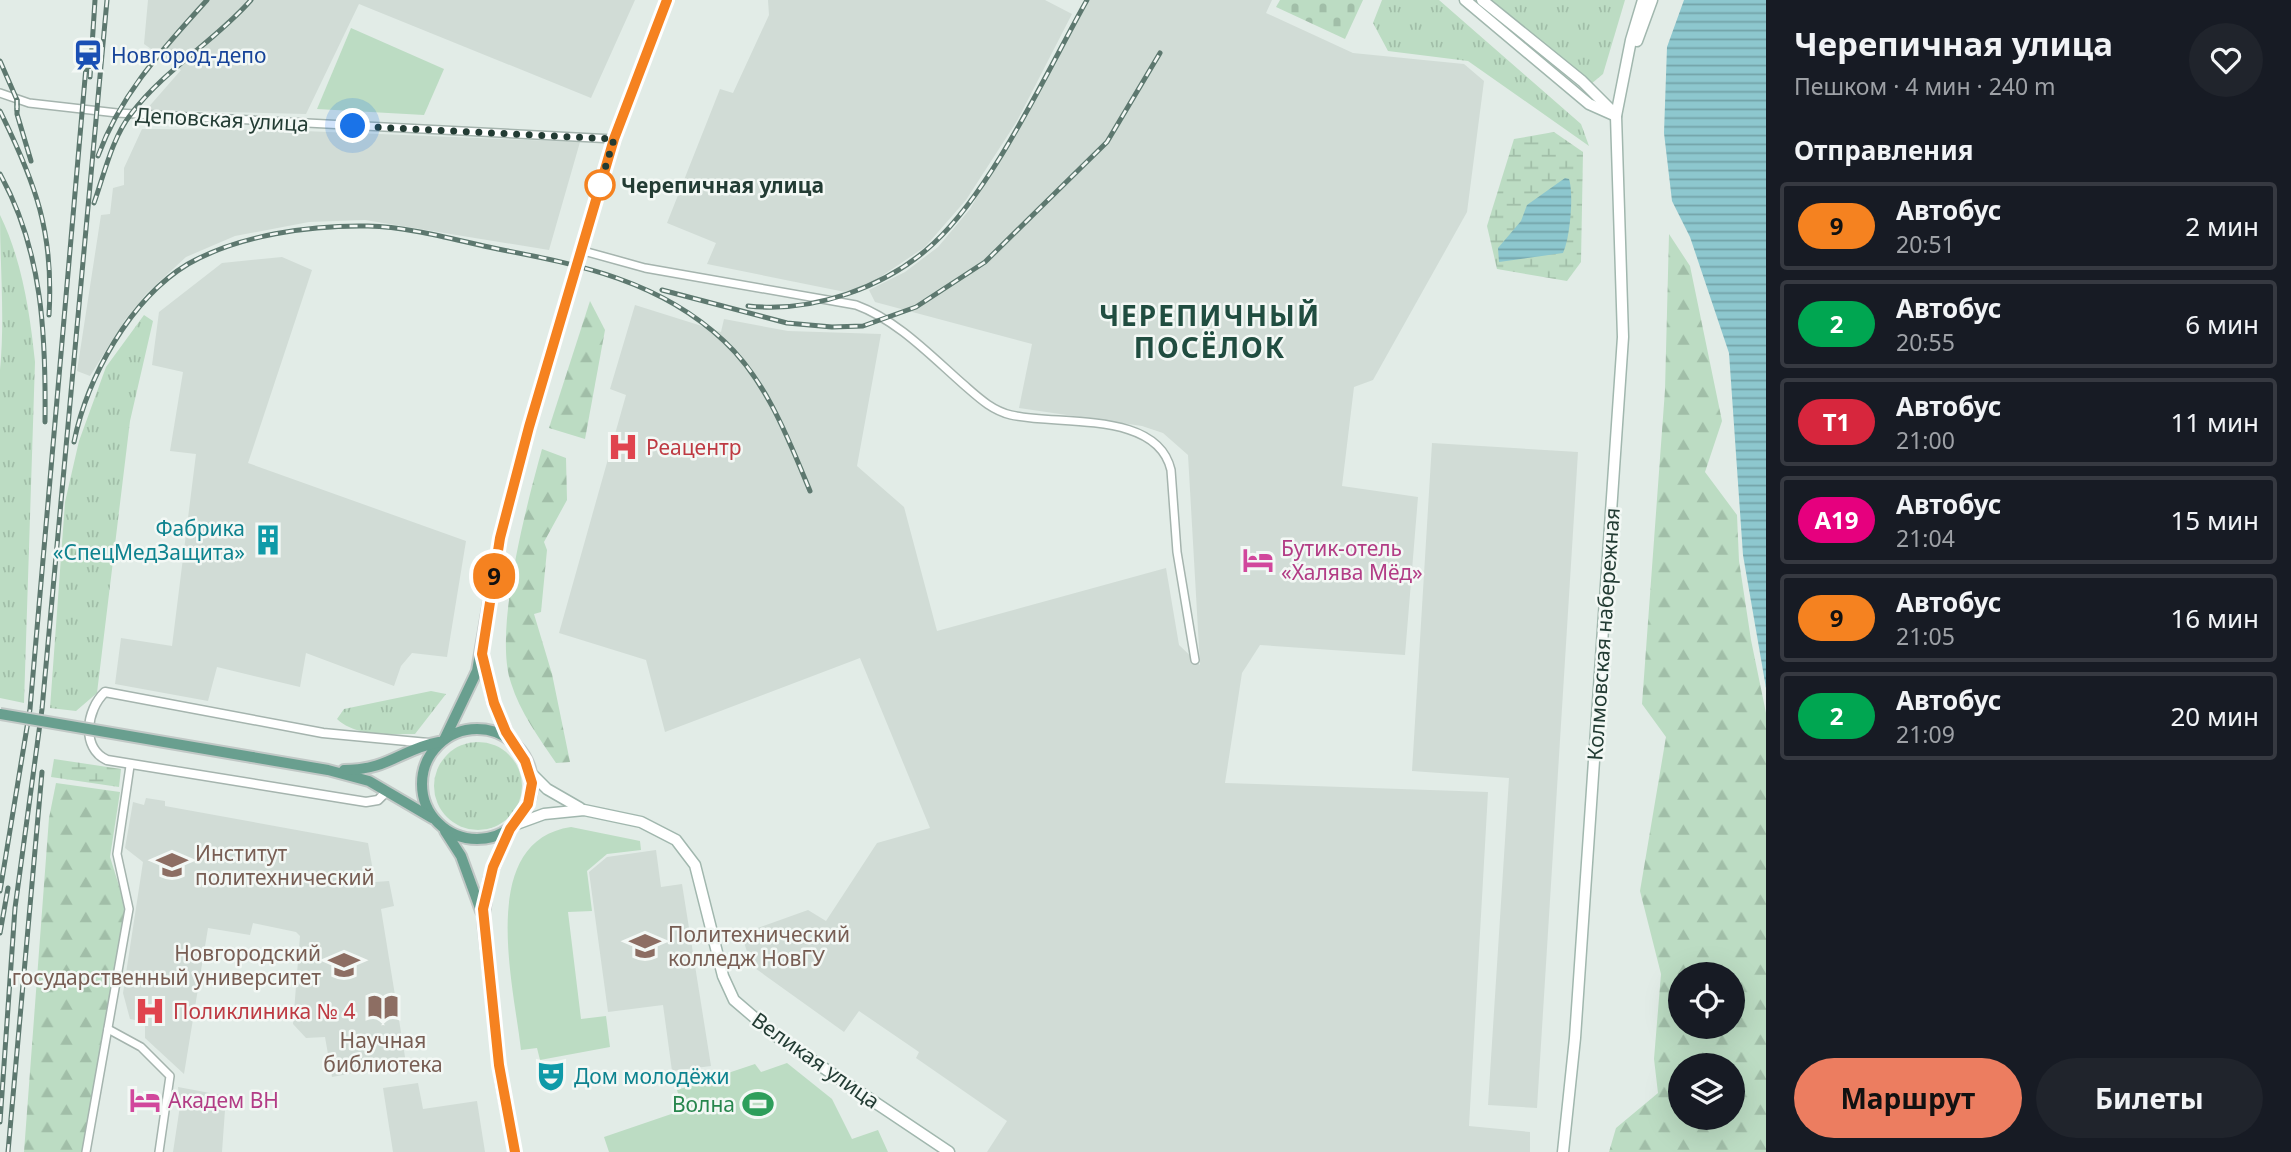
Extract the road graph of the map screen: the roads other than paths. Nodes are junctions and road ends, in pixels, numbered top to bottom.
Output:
1 (667, 0) edge
2 (1465, 0) edge
3 (1482, 0) edge
4 (1643, 0) edge
5 (1652, 0) edge
6 (0, 93) edge
7 (1616, 116) junction
8 (614, 139) junction
9 (580, 250) junction
10 (482, 654) junction
11 (1195, 660) dead end
12 (0, 714) edge
13 (439, 741) junction
14 (514, 746) junction
15 (130, 766) junction
16 (328, 770) junction
17 (529, 771) junction
18 (387, 791) junction
19 (584, 810) junction
20 (440, 823) junction
21 (512, 827) junction
22 (483, 921) junction
23 (108, 1029) junction
24 (86, 1152) edge
25 (159, 1152) edge
26 (515, 1152) edge
27 (949, 1152) edge
28 (1563, 1152) edge

1 - 8 main road
2 - 7 main road
3 - 7 main road
4 - 7 main road, Колмовская набережная
5 - 7 main road, Колмовская набережная
6 - 8 street, Деповская улица
7 - 28 main road, Колмовская набережная
8 - 9 main road
9 - 10 main road
9 - 11 street
10 - 13 main road
10 - 14 main road
12 - 16 main road, bridge
13 - 14 main road
13 - 15 street
13 - 16 main road
13 - 20 main road
14 - 17 main road
15 - 18 street
15 - 23 street
16 - 18 main road
17 - 19 main road
17 - 21 main road
18 - 20 main road
19 - 21 main road
19 - 27 main road, Великая улица
20 - 21 main road
20 - 22 main road
21 - 22 main road
22 - 26 main road
23 - 24 street
23 - 25 street

